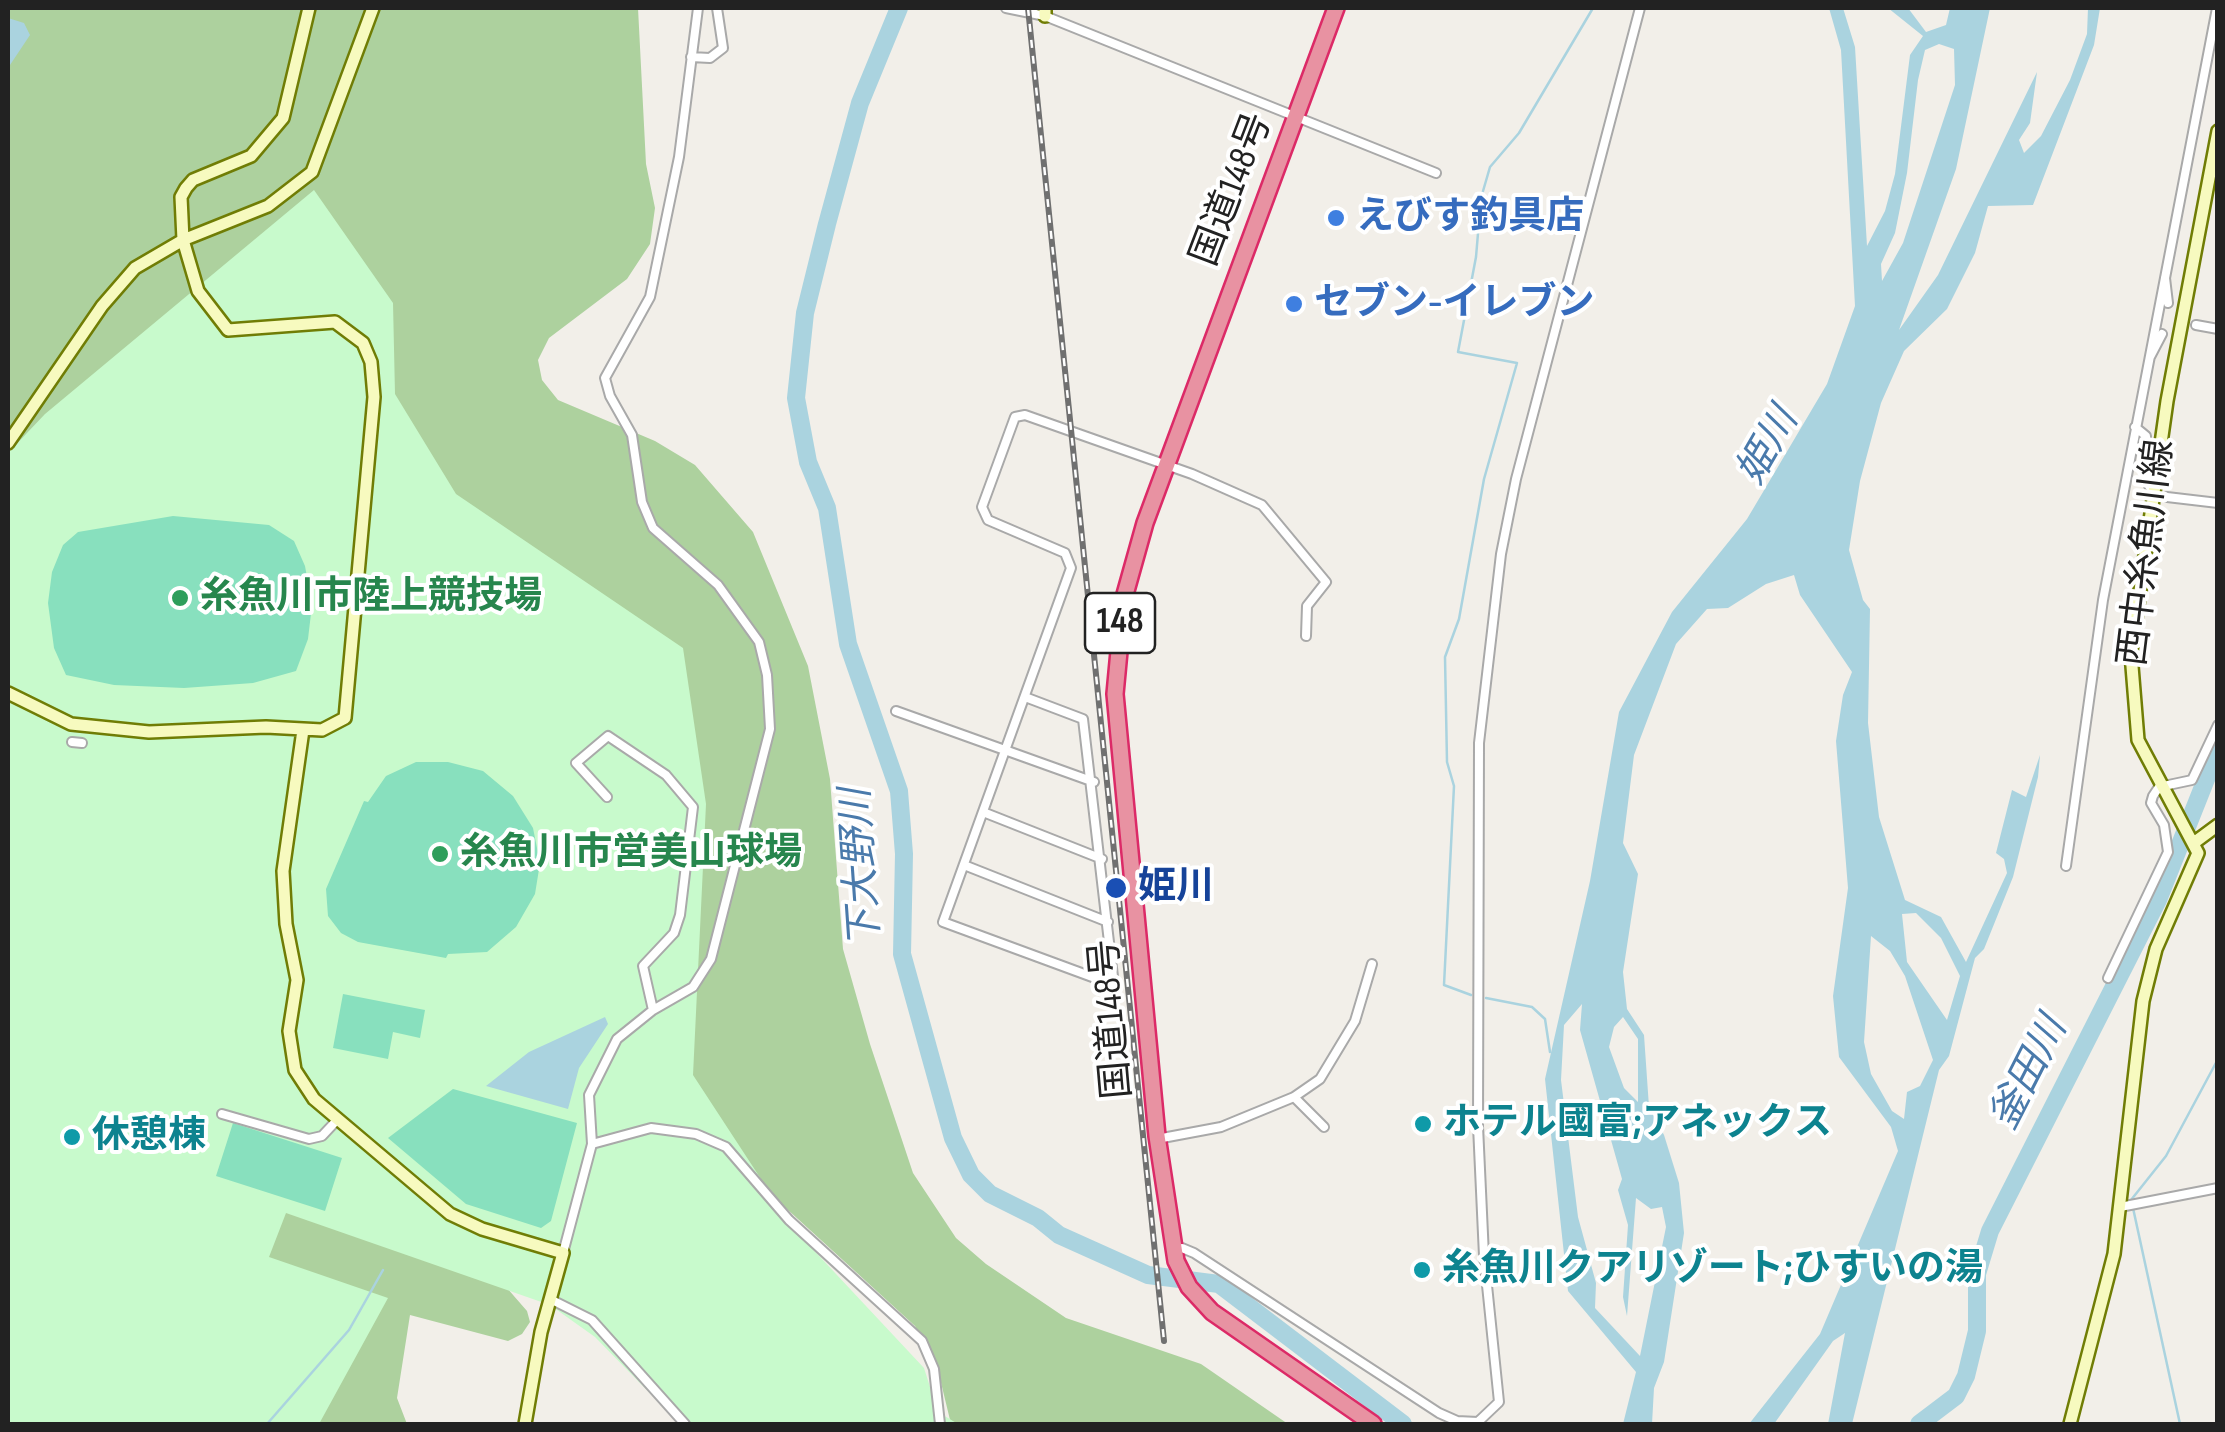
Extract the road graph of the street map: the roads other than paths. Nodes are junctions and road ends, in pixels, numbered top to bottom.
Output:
1 (309, 8) edge
2 (373, 8) edge
3 (698, 8) edge
4 (717, 8) edge
5 (1006, 8) edge
6 (1336, 8) edge
7 (1640, 8) edge
8 (2217, 8) edge
9 (1045, 12) edge
10 (691, 57) junction
11 (1295, 118) junction
12 (2218, 131) edge
13 (1436, 173) dead end
14 (182, 240) junction
15 (2164, 274) junction
16 (2168, 303) dead end
17 (2196, 325) dead end
18 (2218, 329) edge
19 (2162, 334) dead end
20 (2147, 361) junction
21 (2135, 427) junction
22 (8, 443) edge
23 (1164, 468) junction
24 (2154, 496) junction
25 (2168, 497) dead end
26 (2218, 503) edge
27 (1306, 636) dead end
28 (8, 693) edge
29 (1025, 696) junction
30 (896, 711) dead end
31 (2218, 726) edge
32 (303, 730) junction
33 (1004, 748) junction
34 (1094, 782) junction
35 (2159, 787) junction
36 (607, 797) dead end
37 (983, 812) junction
38 (2218, 825) edge
39 (2195, 842) junction
40 (1102, 859) junction
41 (964, 866) junction
42 (2066, 866) dead end
43 (1108, 922) junction
44 (1372, 964) dead end
45 (2108, 978) dead end
46 (654, 1010) junction
47 (1294, 1097) junction
48 (222, 1114) dead end
49 (338, 1120) junction
50 (1324, 1127) dead end
51 (1157, 1140) junction
52 (592, 1144) junction
53 (2218, 1188) edge
54 (2120, 1207) junction
55 (1173, 1251) junction
56 (563, 1252) junction
57 (550, 1299) junction
58 (525, 1424) edge
59 (685, 1424) edge
60 (940, 1424) edge
61 (1373, 1424) edge
62 (2070, 1424) edge

1 - 14 street
2 - 14 street
3 - 10 street
4 - 10 street
5 - 9 street
6 - 11 highway, 国道148号 / 148
7 - 55 street
8 - 15 street
9 - 11 street
10 - 46 street
11 - 13 street
11 - 23 highway, 国道148号 / 148
12 - 24 street, 西中糸魚川線
14 - 22 street
14 - 32 street
15 - 16 street
15 - 20 street
17 - 18 street
19 - 20 street
20 - 21 street
21 - 24 street
21 - 42 street
23 - 27 street
23 - 29 street
23 - 51 highway, 国道148号 / 148
24 - 35 street, 西中糸魚川線
25 - 26 street
28 - 32 street
29 - 33 street
29 - 34 street
30 - 33 street
31 - 35 street
32 - 49 street
33 - 34 street
33 - 37 street
34 - 40 street
35 - 39 street, 西中糸魚川線
35 - 45 street
36 - 46 street
37 - 40 street
37 - 41 street
38 - 39 street
39 - 54 street
40 - 43 street
41 - 43 street
41 - 43 street
44 - 47 street
46 - 52 street
47 - 50 street
47 - 51 street
48 - 49 street
49 - 56 street
51 - 55 highway, 国道148号 / 148
52 - 56 street
52 - 60 street
53 - 54 street
54 - 62 street
55 - 61 highway, 国道148号 / 148
56 - 57 street
57 - 58 street
57 - 59 street

